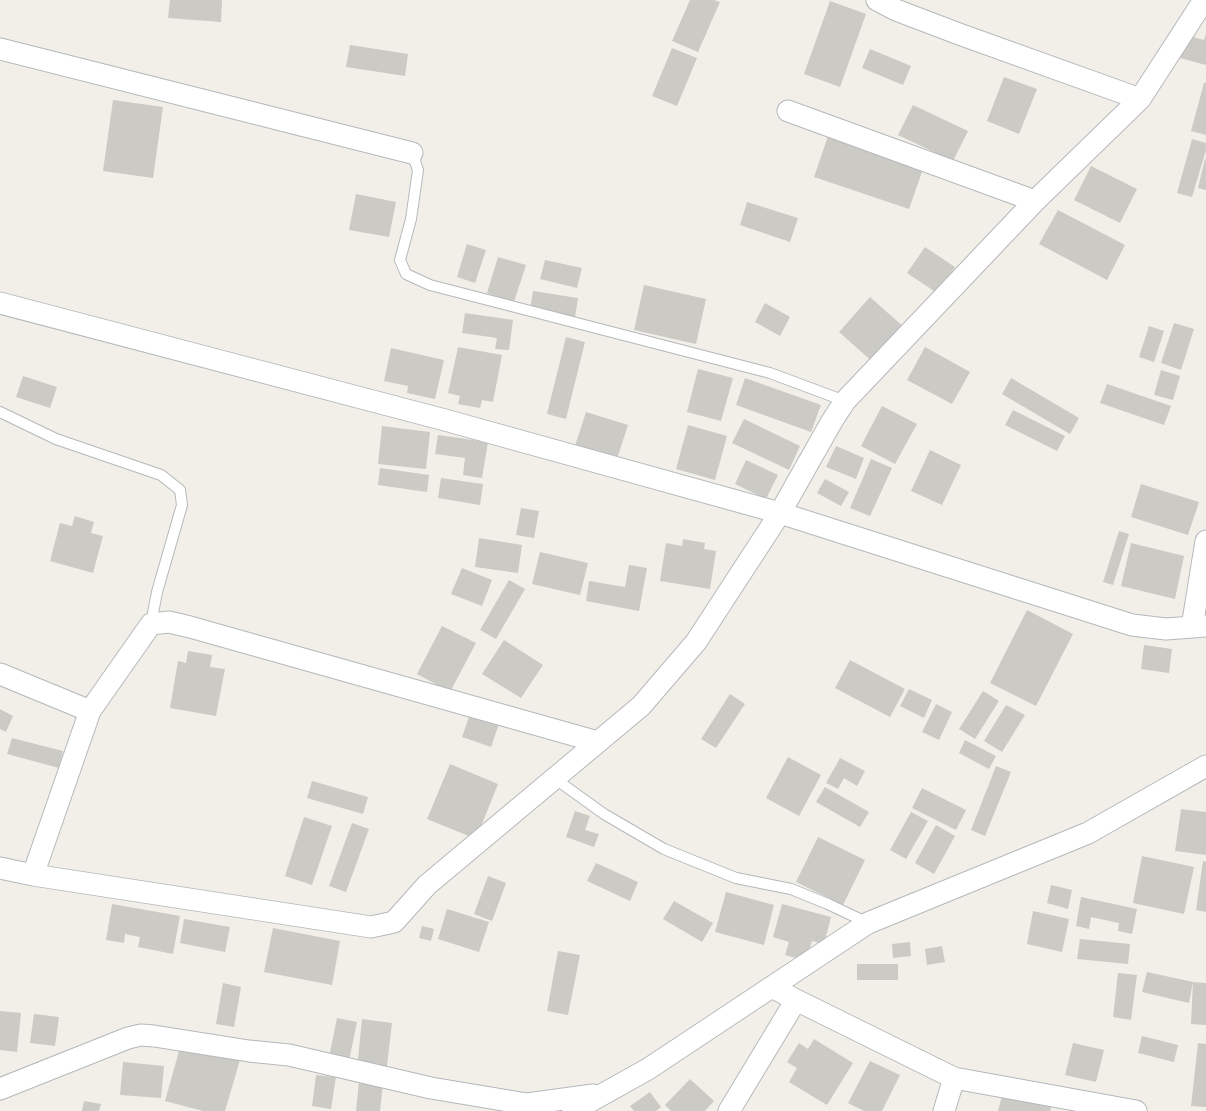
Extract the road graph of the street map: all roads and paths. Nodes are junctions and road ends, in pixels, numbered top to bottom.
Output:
1 (877, 0) edge
2 (1204, 0) edge
3 (0, 49) edge
4 (1140, 99) junction
5 (788, 112) dead end
6 (412, 153) joint
7 (1035, 201) junction
8 (0, 303) edge
9 (844, 401) junction
10 (0, 412) edge
11 (780, 513) junction
12 (1206, 541) edge
13 (151, 624) junction
14 (1199, 627) edge
15 (0, 674) edge
16 (90, 712) junction
17 (598, 742) junction
18 (1206, 766) edge
19 (554, 778) junction
20 (0, 868) edge
21 (33, 875) junction
22 (868, 923) junction
23 (772, 987) junction
24 (796, 1000) junction
25 (954, 1078) junction
26 (0, 1089) edge
27 (604, 1094) junction
28 (1070, 1105) edge
29 (573, 1111) edge
30 (729, 1111) edge
31 (944, 1111) edge
32 (1136, 1111) edge

1 - 4 street
2 - 4 street
3 - 6 street
4 - 7 street
5 - 7 street
6 - 9 lane
7 - 9 street
8 - 11 street
9 - 11 street
10 - 13 lane
11 - 14 street
11 - 17 street
12 - 14 street
13 - 16 street
13 - 17 street
15 - 16 street
16 - 21 street
17 - 19 street
18 - 22 street
19 - 21 street
19 - 22 lane
20 - 21 street
22 - 23 street
23 - 24 street
23 - 27 street
24 - 25 street
24 - 30 street
25 - 28 street
25 - 31 street
26 - 27 street
27 - 29 street
28 - 32 street

